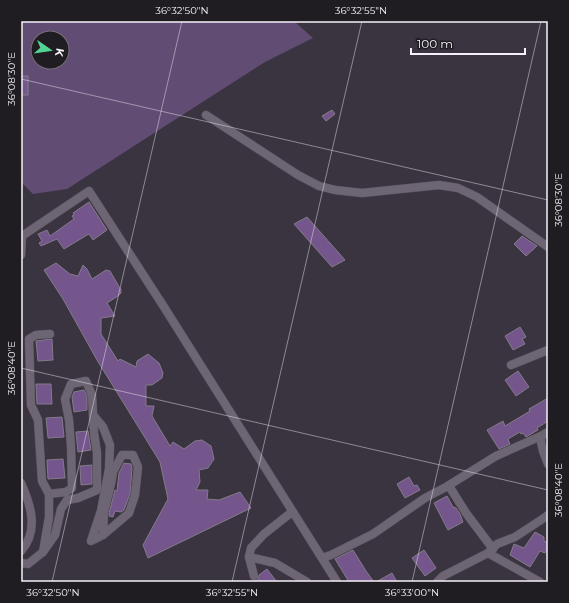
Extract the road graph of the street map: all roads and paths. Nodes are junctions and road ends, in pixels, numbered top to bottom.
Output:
1 (206, 115) dead end
2 (548, 247) edge
3 (21, 256) edge
4 (50, 334) dead end
5 (548, 350) edge
6 (511, 365) dead end
7 (93, 415) junction
8 (545, 434) edge
9 (548, 464) edge
10 (21, 482) edge
11 (449, 486) junction
12 (49, 494) junction
13 (292, 512) junction
14 (548, 515) edge
15 (103, 535) junction
16 (491, 551) junction
17 (21, 552) edge
18 (43, 552) junction
19 (249, 557) junction
20 (322, 558) junction
21 (21, 563) edge
22 (254, 576) dead end
23 (307, 582) edge
24 (337, 582) edge
25 (438, 582) edge
26 (540, 582) edge

1 - 2 street
3 - 13 street
4 - 12 street
5 - 6 street
7 - 12 street
7 - 15 street
7 - 18 street
8 - 9 street
8 - 11 street
10 - 17 street
11 - 16 street
11 - 20 street
12 - 18 street
13 - 19 street
13 - 20 street
14 - 16 street
15 - 15 street
16 - 25 street
16 - 26 street
18 - 21 street
19 - 22 street
19 - 23 street
20 - 24 street

